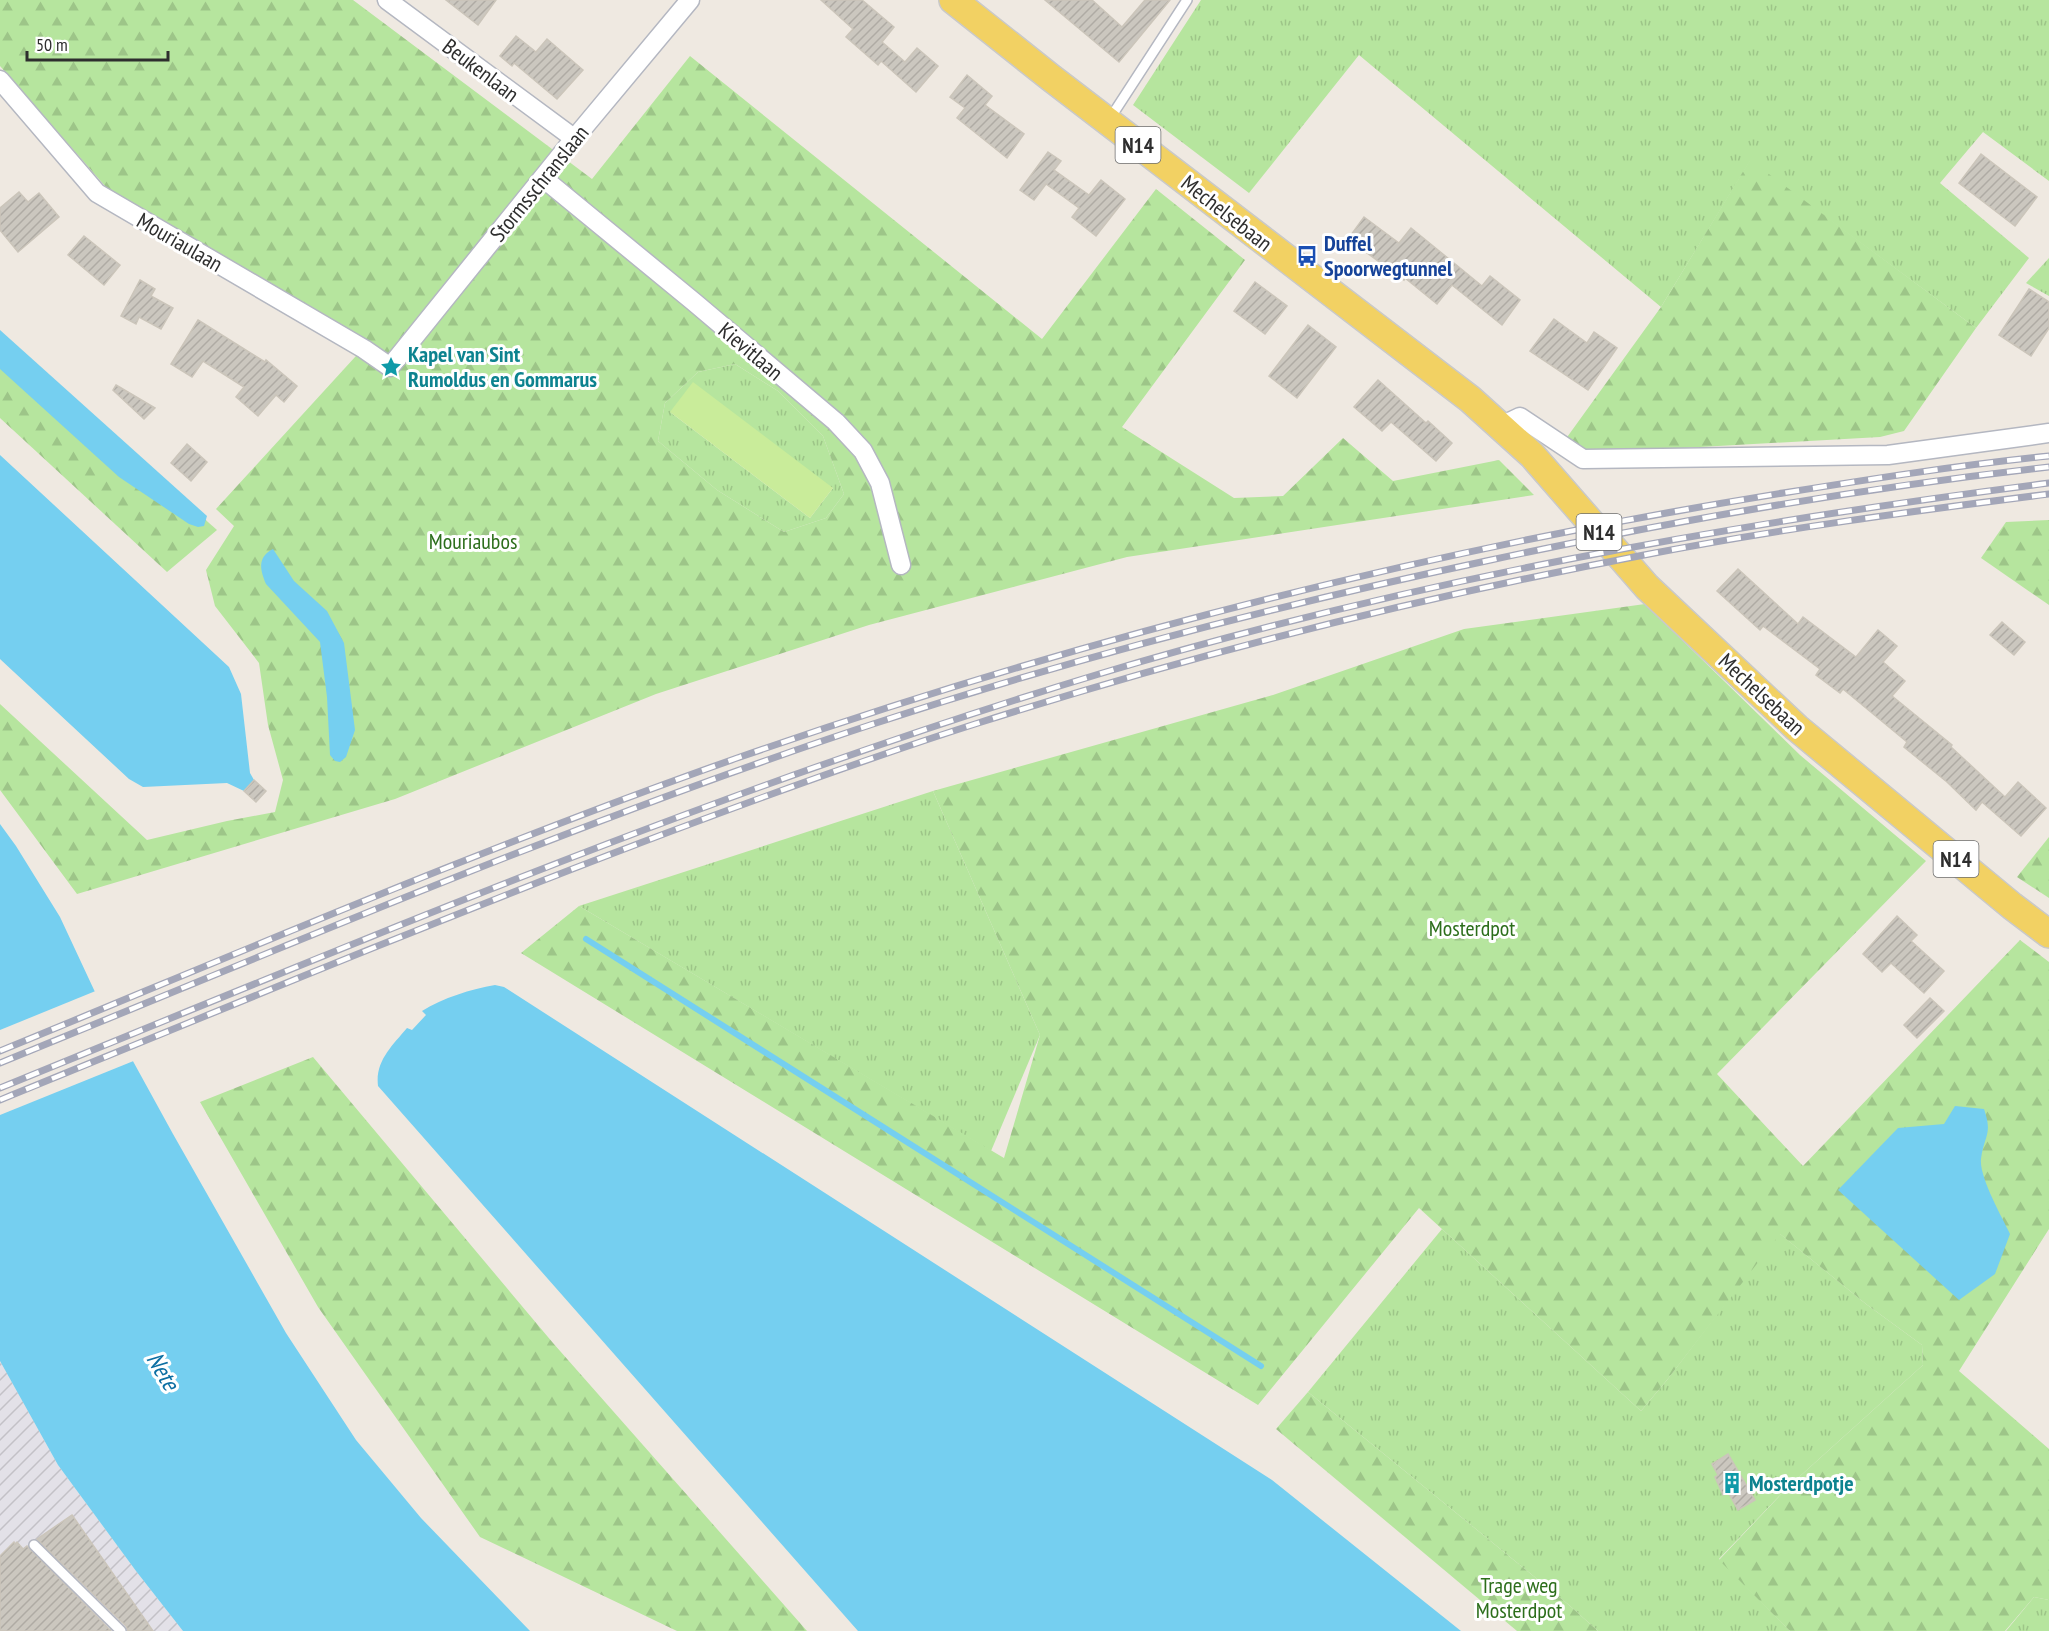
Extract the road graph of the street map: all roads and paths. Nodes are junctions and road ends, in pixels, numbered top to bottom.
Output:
1 (387, 0) edge
2 (690, 0) edge
3 (953, 0) edge
4 (1187, 0) edge
5 (0, 80) edge
6 (1108, 122) junction
7 (574, 139) junction
8 (543, 178) junction
9 (390, 367) joint
10 (1501, 426) junction
11 (2049, 434) edge
12 (901, 565) dead end
13 (2049, 934) edge
14 (34, 1545) dead end
15 (121, 1631) edge

1 - 7 street, Beukenlaan
2 - 7 street, Stormsschranslaan
3 - 6 main road, Mechelsebaan / N14
4 - 6 lane
5 - 9 street, Mouriaulaan
6 - 10 main road, Mechelsebaan / N14
7 - 8 street, Stormsschranslaan
8 - 9 street, Stormsschranslaan
8 - 12 street, Kievitlaan
10 - 11 street
10 - 13 main road, Mechelsebaan / N14
14 - 15 lane

